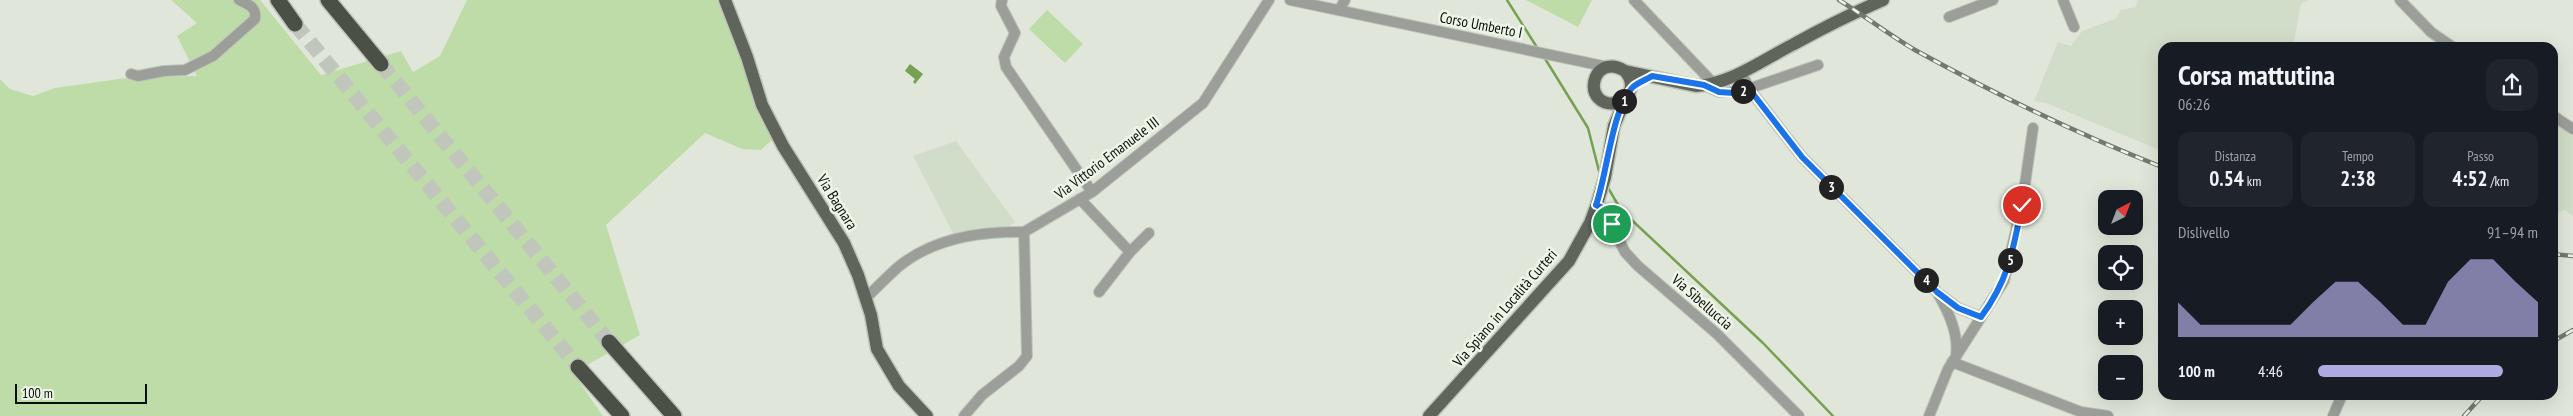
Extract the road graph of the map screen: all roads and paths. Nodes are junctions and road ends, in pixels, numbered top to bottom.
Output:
1 (239, 0) edge
2 (278, 0) edge
3 (328, 0) edge
4 (724, 0) edge
5 (1002, 0) edge
6 (1269, 0) edge
7 (1290, 0) edge
8 (1345, 0) edge
9 (1634, 0) edge
10 (1884, 0) edge
11 (1993, 0) edge
12 (2063, 0) edge
13 (2400, 0) edge
14 (1340, 10) junction
15 (1949, 17) dead end
16 (295, 24) tunnel mouth
17 (2074, 28) dead end
18 (2445, 42) edge
19 (1584, 62) junction
20 (380, 64) tunnel mouth
21 (1818, 65) dead end
22 (1608, 67) junction
23 (1625, 71) junction
24 (1741, 72) junction
25 (130, 74) dead end
26 (1652, 76) junction
27 (1595, 78) junction
28 (1708, 84) junction
29 (1750, 90) junction
30 (1628, 94) junction
31 (1606, 103) junction
32 (2558, 119) edge
33 (1614, 126) junction
34 (2033, 128) dead end
35 (2573, 130) edge
36 (1092, 192) junction
37 (1080, 199) junction
38 (1597, 204) junction
39 (1024, 232) junction
40 (1149, 233) dead end
41 (1130, 252) junction
42 (1099, 292) dead end
43 (1937, 292) junction
44 (866, 298) junction
45 (1981, 317) junction
46 (609, 342) tunnel mouth
47 (1954, 359) junction
48 (578, 367) tunnel mouth
49 (2340, 400) edge
50 (2080, 414) edge
51 (622, 416) edge
52 (674, 416) edge
53 (926, 416) edge
54 (964, 416) edge
55 (1429, 416) edge
56 (1799, 416) edge
57 (1929, 416) edge
58 (2108, 416) edge
59 (2333, 416) edge

1 - 25 street
2 - 16 highway
3 - 20 highway
4 - 44 main road, Via Bagnara
5 - 36 street
6 - 36 street, Via Vittorio Emanuele III
7 - 14 street, Corso Umberto I
8 - 14 street
9 - 28 street
10 - 24 main road
11 - 15 street
12 - 17 street
13 - 18 street
14 - 19 street, Corso Umberto I
19 - 22 street, Corso Umberto I
19 - 27 street
21 - 29 street
22 - 23 main road
22 - 27 main road
23 - 26 main road
23 - 30 main road
24 - 28 main road
24 - 29 street
26 - 28 main road
26 - 30 main road
27 - 31 main road
28 - 29 street
29 - 43 street
30 - 31 main road
30 - 33 main road, Via Spiano in Località Curteri
31 - 33 main road, Via Spiano in Località Curteri
32 - 35 street
33 - 38 main road, Via Spiano in Località Curteri
34 - 45 street
36 - 37 street, Via Vittorio Emanuele III
37 - 39 street, Via Vittorio Emanuele III
37 - 41 street
38 - 55 main road, Via Spiano in Località Curteri
38 - 56 street, Via Sibelluccia
39 - 44 street
39 - 54 street
40 - 41 street
41 - 42 street
43 - 45 street
43 - 47 street
44 - 53 main road, Via Bagnara
45 - 47 street
46 - 52 highway
47 - 50 street
47 - 57 street
48 - 51 highway
49 - 59 street
50 - 58 street

